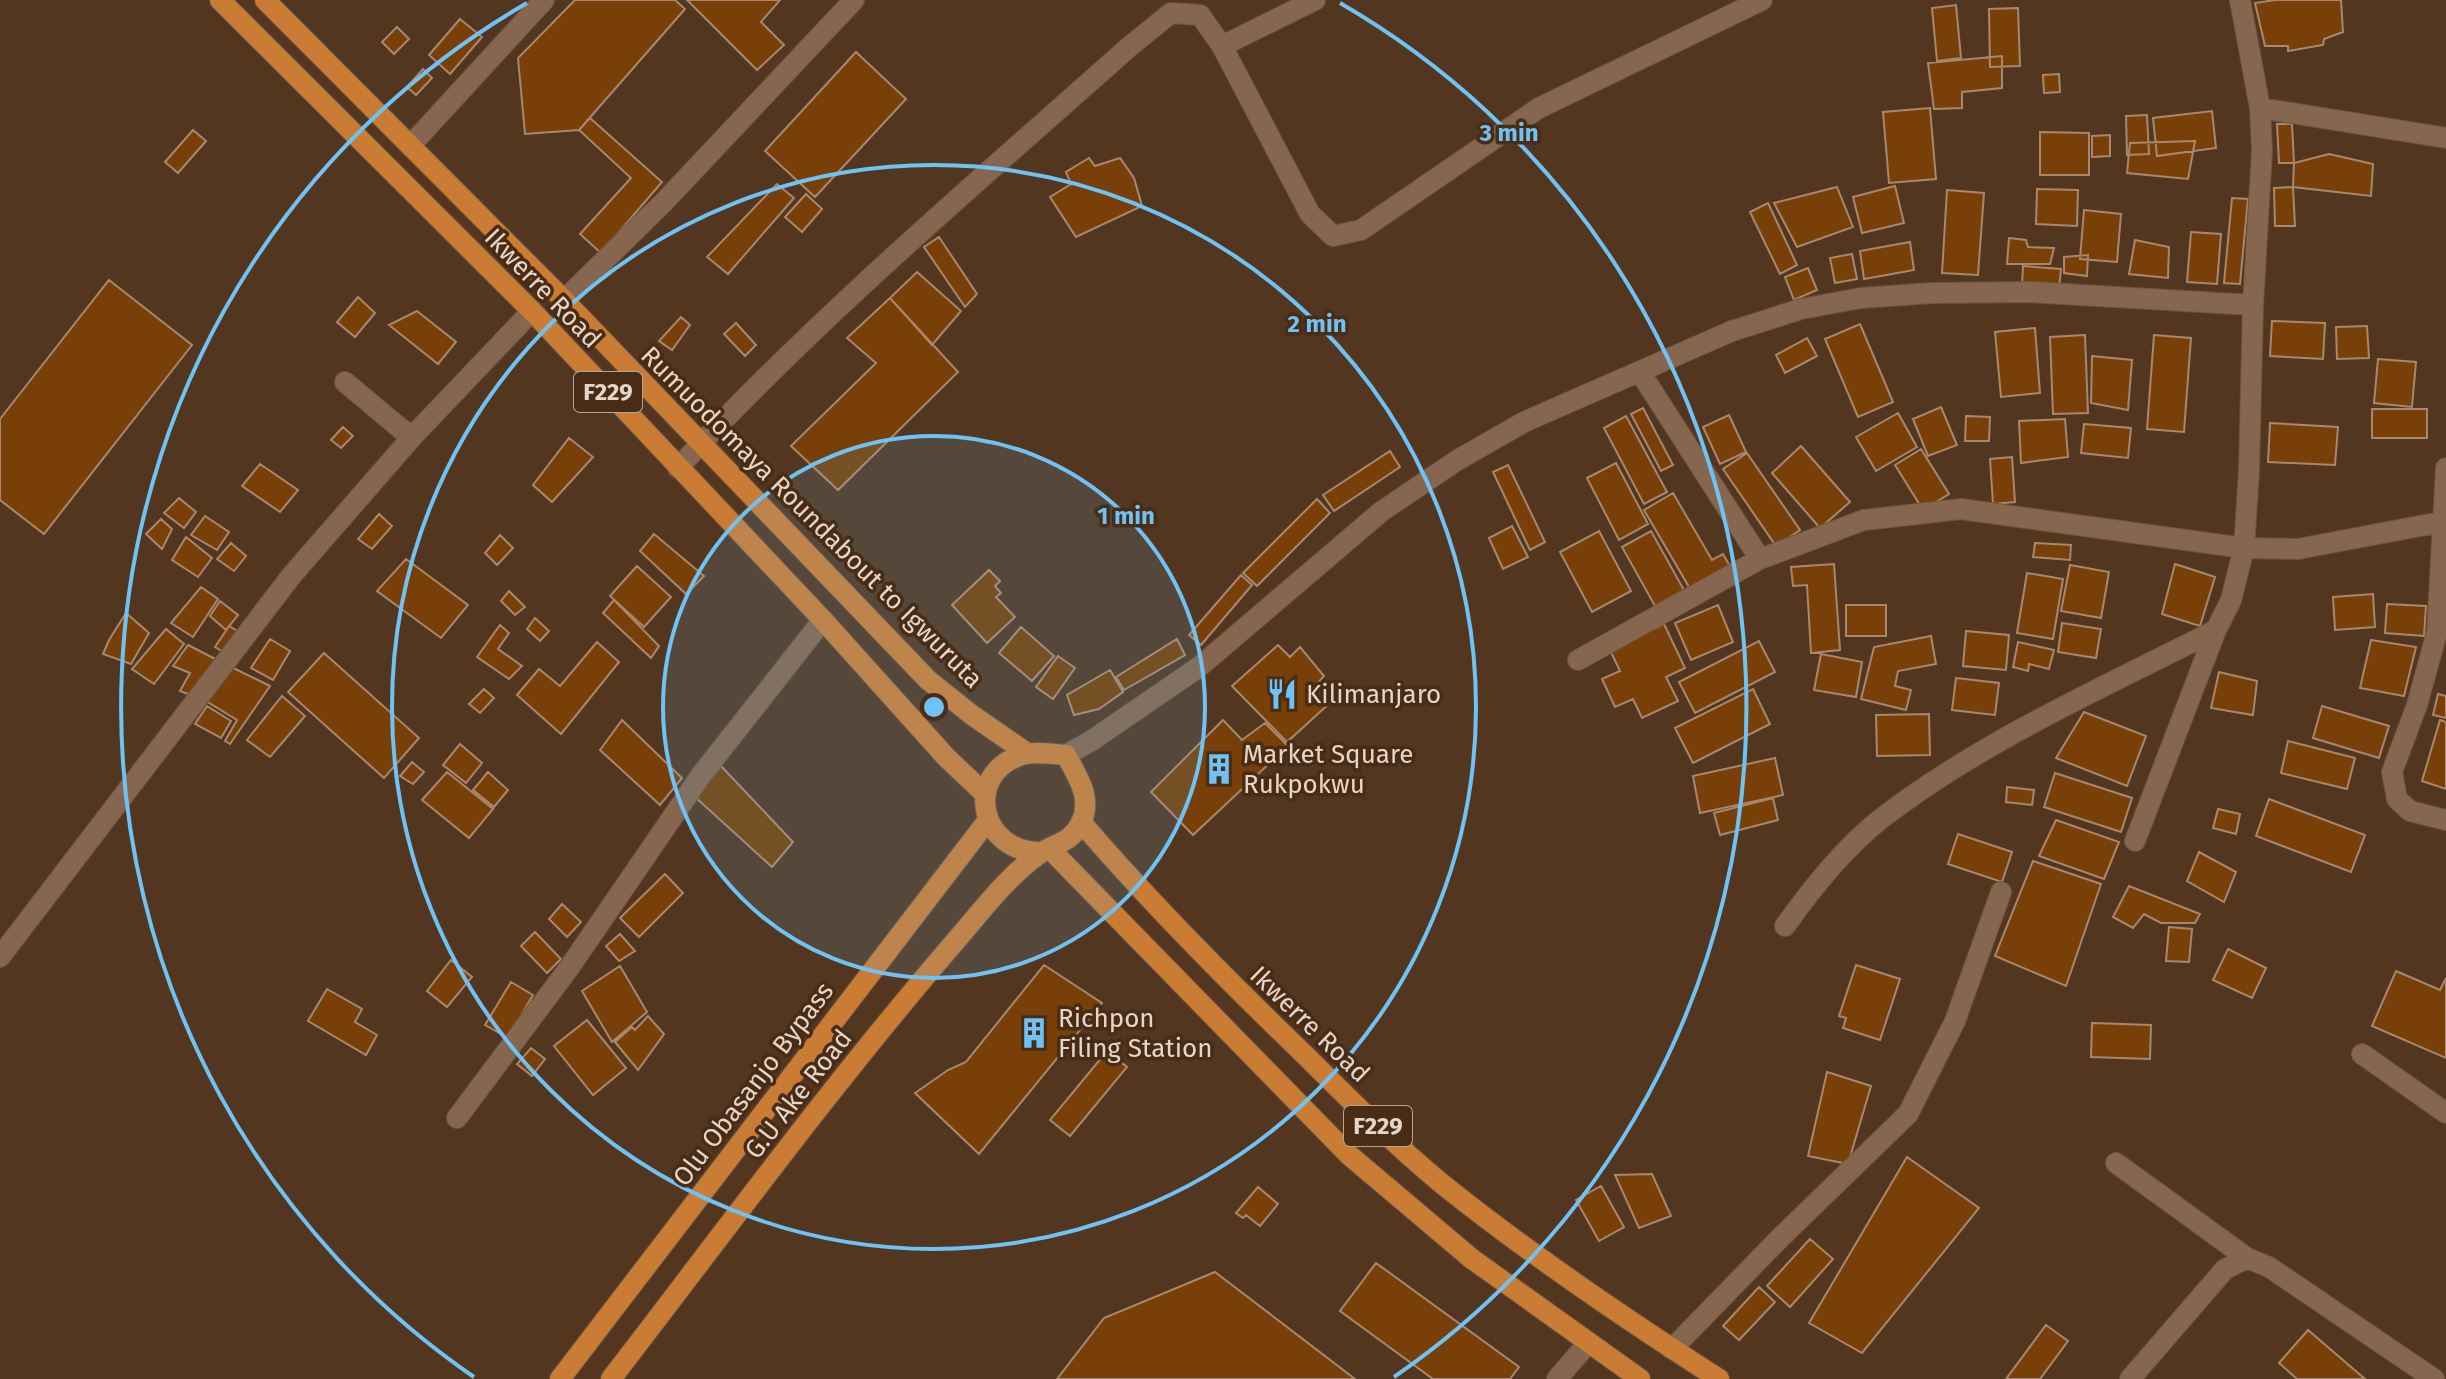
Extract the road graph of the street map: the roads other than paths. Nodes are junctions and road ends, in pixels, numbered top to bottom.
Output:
1 (220, 0) edge
2 (265, 0) edge
3 (544, 0) edge
4 (854, 0) edge
5 (1315, 0) edge
6 (1762, 0) edge
7 (2240, 0) edge
8 (1222, 46) junction
9 (2260, 108) junction
10 (2446, 138) edge
11 (410, 146) junction
12 (564, 300) junction
13 (2253, 305) junction
14 (532, 311) junction
15 (1640, 372) junction
16 (345, 382) dead end
17 (413, 436) junction
18 (700, 445) junction
19 (678, 468) junction
20 (2446, 468) edge
21 (2445, 521) edge
22 (2244, 548) junction
23 (1760, 559) junction
24 (823, 620) junction
25 (2216, 630) junction
26 (1578, 660) dead end
27 (1027, 753) junction
28 (1066, 755) junction
29 (986, 795) junction
30 (988, 820) junction
31 (2446, 820) edge
32 (1081, 822) junction
33 (2135, 841) dead end
34 (1046, 851) junction
35 (2001, 892) dead end
36 (1785, 926) dead end
37 (0, 957) edge
38 (2362, 1054) dead end
39 (2446, 1113) edge
40 (457, 1118) dead end
41 (2116, 1163) dead end
42 (2247, 1258) junction
43 (1588, 1343) junction
44 (1672, 1349) junction
45 (560, 1379) edge
46 (611, 1379) edge
47 (1557, 1379) edge
48 (1640, 1379) edge
49 (1719, 1379) edge
50 (2130, 1379) edge
51 (2434, 1379) edge

1 - 14 main road, Ikwerre Road / F229
2 - 11 main road, Rumuodomaya Roundabout to Igwuruta / F229
3 - 11 street
4 - 12 street
5 - 8 street
6 - 8 street
7 - 9 street
8 - 18 street
9 - 10 street
9 - 13 street
11 - 12 main road, Rumuodomaya Roundabout to Igwuruta / F229
12 - 18 main road, Rumuodomaya Roundabout to Igwuruta / F229
13 - 15 street
13 - 22 street
14 - 17 street
14 - 19 main road, Ikwerre Road / F229
15 - 23 street
15 - 28 street
16 - 17 street
17 - 37 street
18 - 19 street
18 - 27 main road, Rumuodomaya Roundabout to Igwuruta / F229
19 - 24 main road, Ikwerre Road / F229
20 - 21 street
21 - 22 street
21 - 31 street
22 - 23 street
22 - 25 street
23 - 26 street
24 - 29 main road, Ikwerre Road / F229
24 - 40 street
25 - 33 street
25 - 36 street
27 - 28 main road
27 - 29 main road
28 - 32 main road
29 - 30 main road
30 - 34 main road
30 - 45 main road, Olu Obasanjo Bypass
32 - 34 main road
32 - 44 main road, Ikwerre Road / F229
34 - 43 main road, F229
34 - 46 main road, G.U Ake Road
35 - 44 street
38 - 39 street
41 - 42 street
42 - 50 street
42 - 51 street
43 - 47 street
43 - 48 main road, F229
44 - 49 main road, Ikwerre Road / F229

